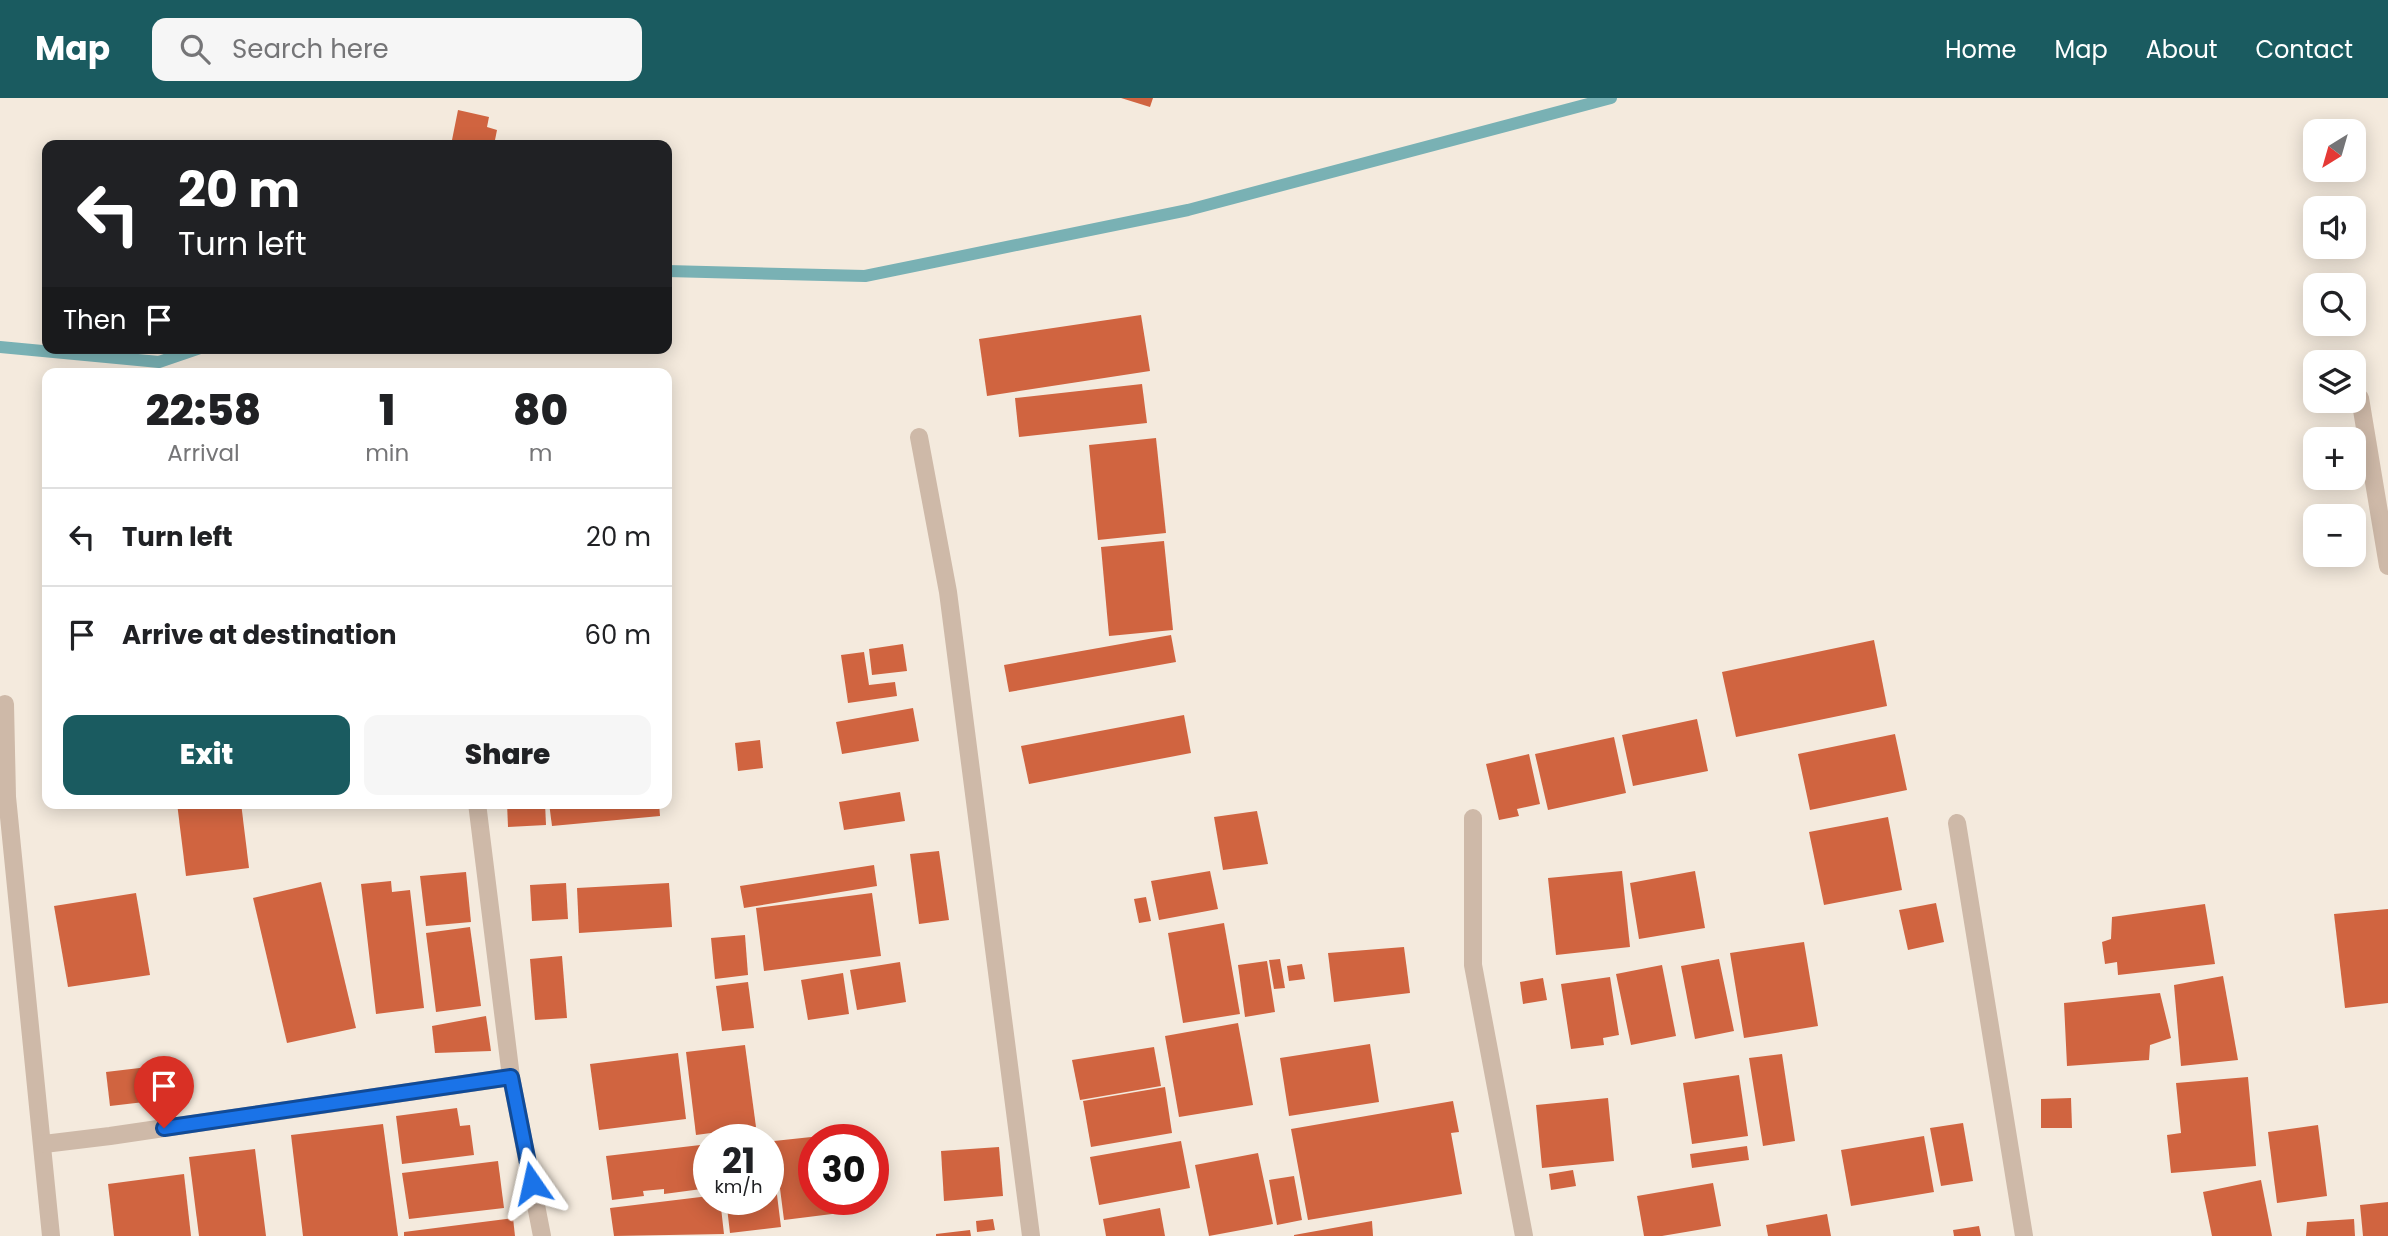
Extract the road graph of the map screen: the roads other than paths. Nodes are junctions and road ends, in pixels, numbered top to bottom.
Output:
1 (2362, 413) edge
2 (919, 437) dead end
3 (2388, 566) edge
4 (5, 704) dead end
5 (478, 809) edge
6 (1473, 818) dead end
7 (1956, 823) dead end
8 (511, 1077) junction
9 (44, 1144) junction
10 (51, 1236) edge
11 (542, 1236) edge
12 (1031, 1236) edge
13 (1524, 1236) edge
14 (2024, 1236) edge

1 - 3 street
2 - 12 street
4 - 9 street
5 - 8 street
6 - 13 street
7 - 14 street
8 - 9 street
8 - 11 street
9 - 10 street

